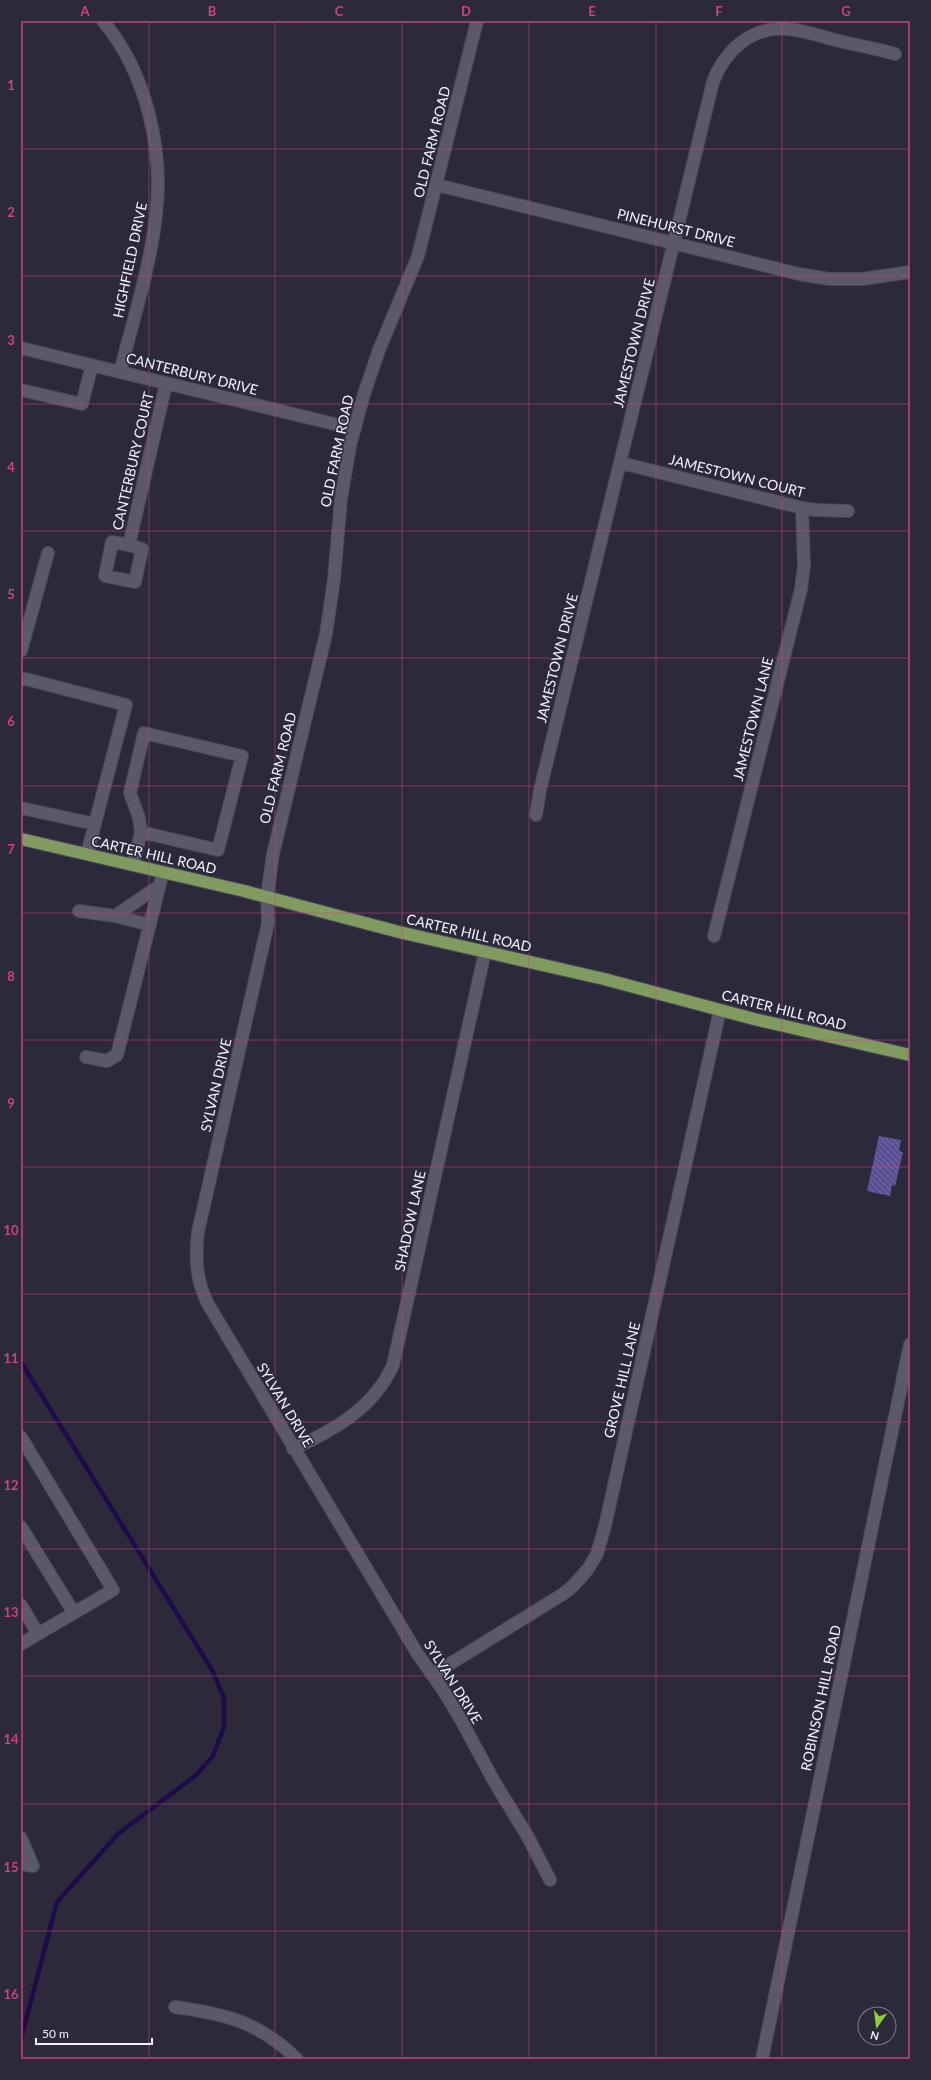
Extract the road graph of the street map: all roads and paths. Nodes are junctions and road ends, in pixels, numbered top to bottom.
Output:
1 (103, 21) edge
2 (477, 21) edge
3 (895, 54) dead end
4 (437, 185) junction
5 (674, 243) junction
6 (910, 272) edge
7 (21, 348) edge
8 (92, 365) junction
9 (120, 372) junction
10 (166, 384) junction
11 (21, 390) edge
12 (355, 429) junction
13 (621, 463) junction
14 (802, 508) junction
15 (848, 511) dead end
16 (129, 545) dead end
17 (48, 553) dead end
18 (27, 608) edge
19 (21, 651) edge
20 (21, 680) edge
21 (21, 808) edge
22 (536, 815) dead end
23 (95, 824) junction
24 (141, 832) junction
25 (21, 839) edge
26 (87, 854) junction
27 (133, 864) junction
28 (163, 872) junction
29 (159, 886) junction
30 (267, 897) junction
31 (79, 911) dead end
32 (115, 916) junction
33 (150, 925) junction
34 (714, 936) dead end
35 (485, 952) junction
36 (720, 1010) junction
37 (910, 1055) edge
38 (86, 1057) dead end
39 (910, 1344) edge
40 (21, 1437) edge
41 (293, 1449) junction
42 (21, 1527) edge
43 (21, 1605) edge
44 (74, 1613) junction
45 (38, 1634) junction
46 (21, 1644) edge
47 (432, 1675) junction
48 (21, 1838) edge
49 (21, 1864) edge
50 (550, 1880) dead end
51 (175, 2006) dead end
52 (297, 2059) edge
53 (762, 2059) edge

1 - 9 street, HIGHFIELD DRIVE
2 - 4 street, OLD FARM ROAD
3 - 5 street, JAMESTOWN DRIVE
4 - 5 street, PINEHURST DRIVE
4 - 12 street, OLD FARM ROAD
5 - 6 street, PINEHURST DRIVE
5 - 13 street, JAMESTOWN DRIVE
7 - 8 street, CANTERBURY DRIVE
8 - 9 street, CANTERBURY DRIVE
8 - 11 street
9 - 10 street, CANTERBURY DRIVE
10 - 12 street, CANTERBURY DRIVE
10 - 16 street, CANTERBURY COURT
12 - 30 street, OLD FARM ROAD
13 - 14 street, JAMESTOWN COURT
13 - 22 street, JAMESTOWN DRIVE
14 - 15 street, JAMESTOWN COURT
14 - 34 street, JAMESTOWN LANE
17 - 18 street
18 - 19 street
20 - 23 street
21 - 23 street
23 - 26 street
24 - 24 street
24 - 27 street
25 - 26 main road, CARTER HILL ROAD
26 - 27 main road, CARTER HILL ROAD
27 - 28 main road, CARTER HILL ROAD
28 - 29 street
28 - 30 main road, CARTER HILL ROAD
29 - 32 street
29 - 33 street
30 - 35 main road, CARTER HILL ROAD
30 - 41 street, SYLVAN DRIVE
31 - 32 street
32 - 33 street
33 - 38 street
35 - 36 main road, CARTER HILL ROAD
35 - 41 street, SHADOW LANE
36 - 37 main road, CARTER HILL ROAD
36 - 47 street, GROVE HILL LANE
39 - 53 street, ROBINSON HILL ROAD
40 - 44 street
41 - 47 street, SYLVAN DRIVE
42 - 44 street
43 - 45 street
44 - 45 street
45 - 46 street
47 - 50 street, SYLVAN DRIVE
48 - 49 street
51 - 52 street

